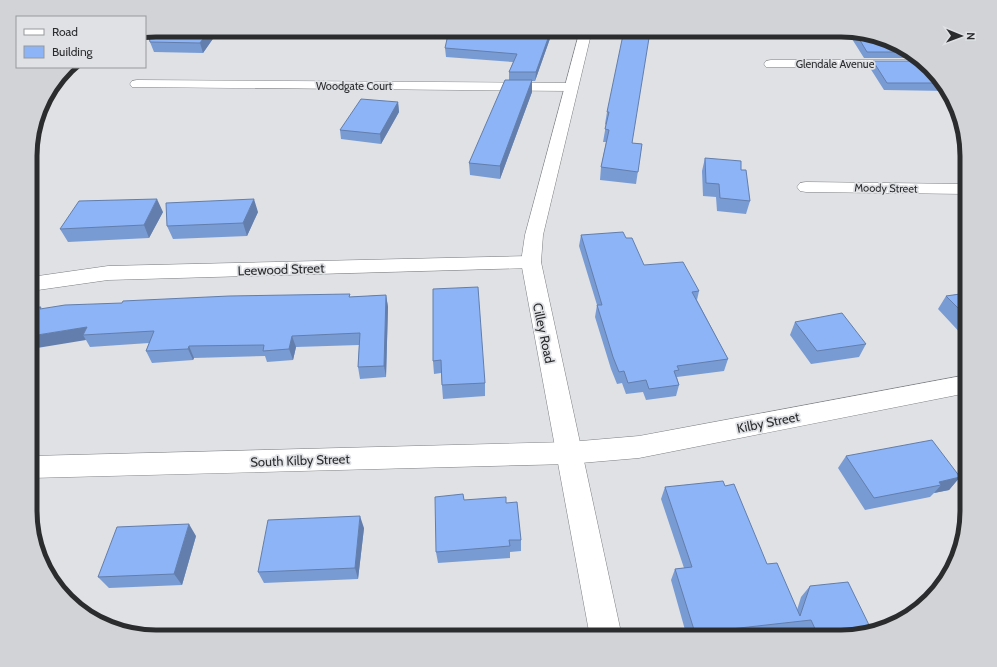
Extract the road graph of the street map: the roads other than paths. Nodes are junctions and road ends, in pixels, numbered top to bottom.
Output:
1 (584, 37) edge
2 (771, 64) dead end
3 (916, 64) edge
4 (137, 84) dead end
5 (571, 87) junction
6 (806, 187) dead end
7 (960, 189) edge
8 (531, 262) junction
9 (37, 283) edge
10 (960, 385) edge
11 (569, 452) junction
12 (37, 467) edge
13 (605, 630) edge

1 - 5 street, Cilley Road
2 - 3 street, Glendale Avenue
4 - 5 street, Woodgate Court
5 - 8 street, Cilley Road
6 - 7 street, Moody Street
8 - 9 street, Leewood Street
8 - 11 street, Cilley Road
10 - 11 street, Kilby Street
11 - 12 street, South Kilby Street
11 - 13 street, Cilley Road

